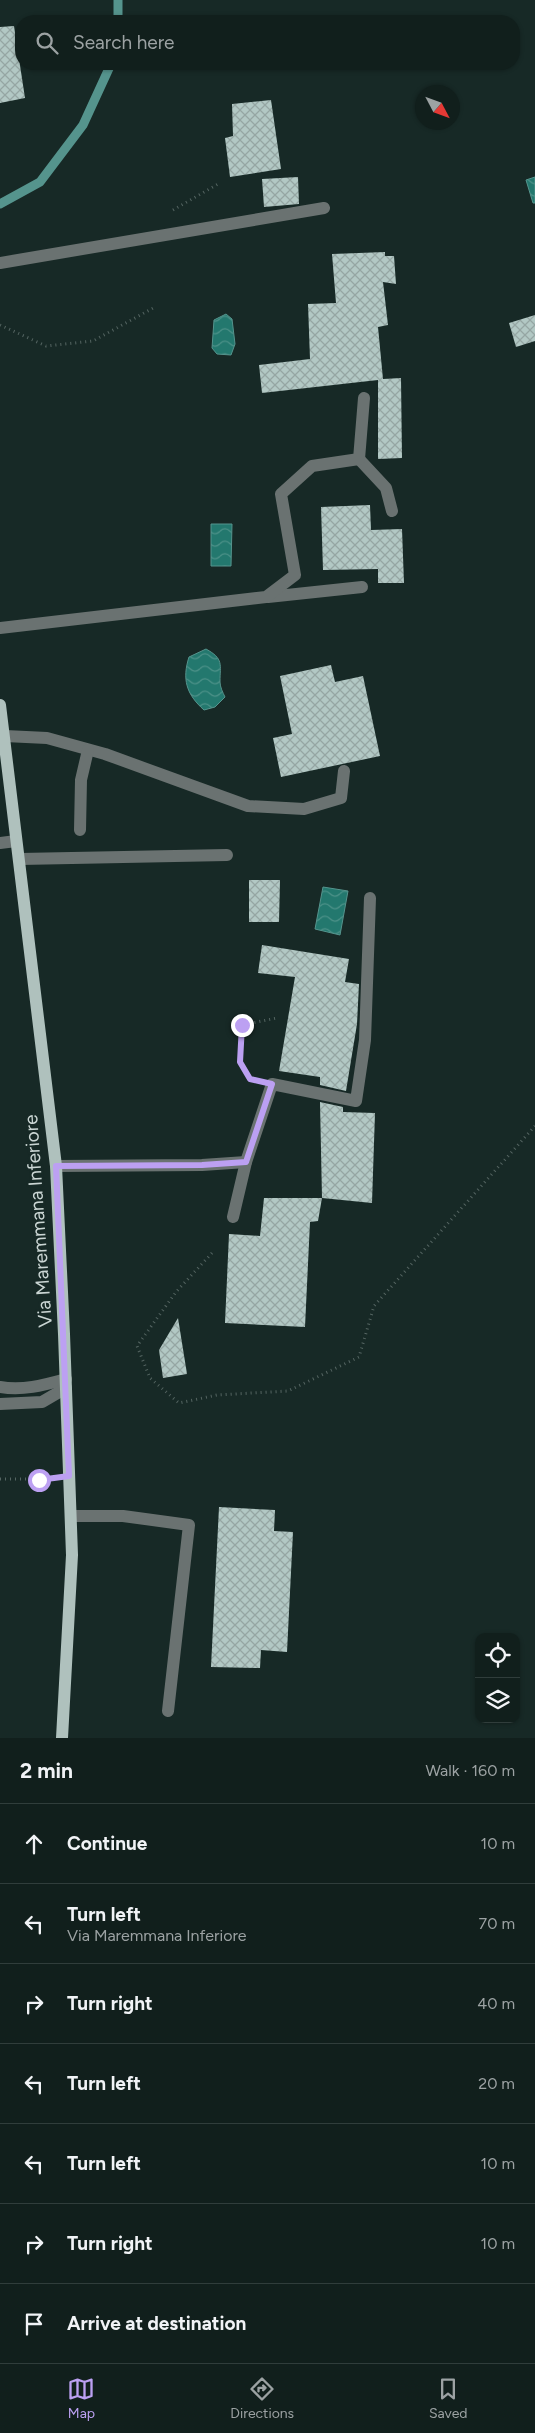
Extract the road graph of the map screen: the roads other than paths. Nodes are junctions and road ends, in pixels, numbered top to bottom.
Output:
1 (324, 208) dead end
2 (0, 263) edge
3 (364, 398) dead end
4 (359, 459) junction
5 (392, 511) dead end
6 (362, 587) dead end
7 (266, 597) junction
8 (0, 628) edge
9 (0, 705) edge
10 (5, 736) junction
11 (88, 750) junction
12 (344, 771) dead end
13 (80, 830) dead end
14 (16, 841) junction
15 (0, 843) edge
16 (227, 855) dead end
17 (20, 860) junction
18 (370, 898) dead end
19 (246, 1162) junction
20 (56, 1166) junction
21 (233, 1217) dead end
22 (66, 1383) junction
23 (0, 1387) edge
24 (0, 1404) edge
25 (71, 1516) junction
26 (168, 1711) dead end
27 (62, 1738) edge

1 - 2 lane
3 - 4 lane
4 - 5 lane
4 - 7 lane
6 - 7 lane
7 - 8 lane
9 - 10 main road, Via Maremmana Inferiore
10 - 11 lane
10 - 14 main road, Via Maremmana Inferiore
11 - 12 lane
11 - 13 lane
14 - 15 lane
14 - 17 main road, Via Maremmana Inferiore
16 - 17 lane
17 - 20 main road, Via Maremmana Inferiore
18 - 19 lane
19 - 20 lane
19 - 21 lane
20 - 22 main road, Via Maremmana Inferiore
22 - 23 lane
22 - 24 lane
22 - 25 main road, Via Maremmana Inferiore
25 - 26 lane
25 - 27 main road, Via Maremmana Inferiore

